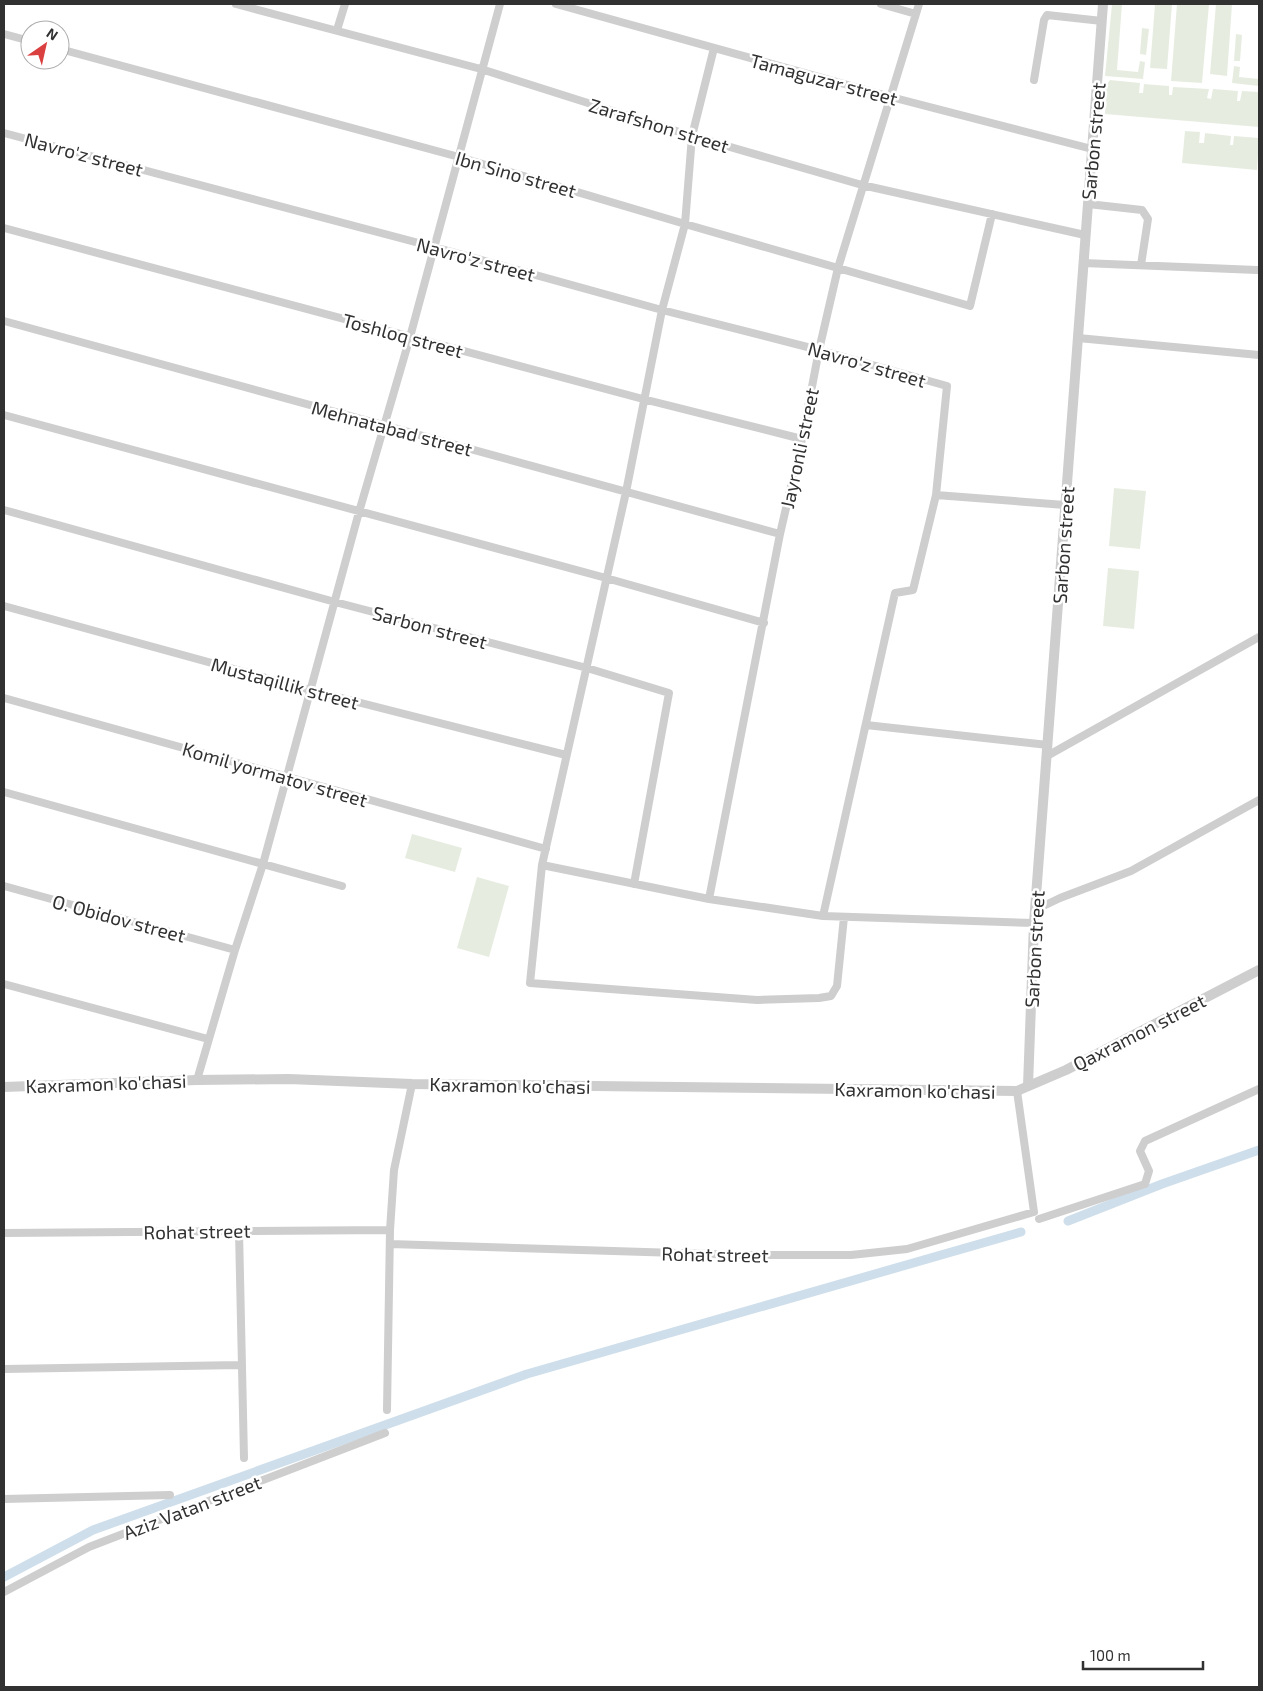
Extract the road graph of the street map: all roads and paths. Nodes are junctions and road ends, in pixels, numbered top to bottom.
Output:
1 (236, 4) edge
2 (345, 4) edge
3 (500, 4) edge
4 (556, 4) edge
5 (881, 4) edge
6 (920, 4) edge
7 (1103, 4) edge
8 (916, 14) junction
9 (1102, 21) junction
10 (337, 30) junction
11 (4, 34) edge
12 (20, 38) edge
13 (714, 48) junction
14 (70, 52) edge
15 (481, 70) junction
16 (1034, 80) dead end
17 (891, 97) junction
18 (4, 133) edge
19 (692, 136) junction
20 (1092, 149) junction
21 (459, 157) junction
22 (862, 185) junction
23 (1088, 204) junction
24 (992, 214) junction
25 (685, 224) junction
26 (4, 228) edge
27 (1085, 235) junction
28 (434, 247) junction
29 (1083, 263) junction
30 (1141, 266) junction
31 (838, 268) junction
32 (1257, 270) dead end
33 (662, 310) junction
34 (4, 321) edge
35 (410, 336) junction
36 (1078, 338) junction
37 (819, 350) junction
38 (1259, 355) edge
39 (643, 399) junction
40 (4, 414) edge
41 (384, 426) junction
42 (802, 439) junction
43 (626, 492) junction
44 (936, 495) junction
45 (1066, 504) junction
46 (4, 510) edge
47 (359, 512) junction
48 (780, 534) junction
49 (606, 578) junction
50 (335, 602) junction
51 (4, 606) edge
52 (764, 623) junction
53 (1259, 638) edge
54 (587, 668) junction
55 (310, 690) junction
56 (4, 698) edge
57 (866, 725) junction
58 (1048, 745) junction
59 (566, 755) junction
60 (1047, 756) junction
61 (286, 777) junction
62 (4, 792) edge
63 (1259, 800) edge
64 (546, 849) junction
65 (263, 864) junction
66 (542, 865) junction
67 (634, 884) junction
68 (4, 886) edge
69 (342, 886) dead end
70 (709, 900) junction
71 (1035, 910) junction
72 (823, 916) junction
73 (844, 917) junction
74 (1034, 924) junction
75 (235, 950) junction
76 (1259, 970) edge
77 (4, 984) edge
78 (208, 1039) junction
79 (197, 1080) junction
80 (4, 1081) edge
81 (412, 1084) junction
82 (20, 1086) junction
83 (1028, 1086) junction
84 (4, 1087) edge
85 (1259, 1090) edge
86 (1017, 1091) junction
87 (1039, 1219) dead end
88 (239, 1230) junction
89 (390, 1230) junction
90 (4, 1233) edge
91 (390, 1244) junction
92 (241, 1365) junction
93 (4, 1369) edge
94 (387, 1410) dead end
95 (386, 1433) dead end
96 (244, 1458) dead end
97 (170, 1495) dead end
98 (4, 1499) edge
99 (4, 1592) edge

1 - 10 street, Zarafshon street
2 - 10 street
3 - 15 street
4 - 13 street, Tamaguzar street
5 - 8 street
6 - 8 street, Jayronli street
7 - 9 street, Sarbon street
8 - 17 street, Jayronli street
9 - 16 street
9 - 20 street, Sarbon street
10 - 15 street, Zarafshon street
11 - 12 street
13 - 17 street, Tamaguzar street
13 - 19 street
14 - 21 street, Ibn Sino street
15 - 19 street, Zarafshon street
15 - 21 street
17 - 20 street, Tamaguzar street
17 - 22 street, Jayronli street
18 - 28 street, Navro'z street
19 - 22 street, Zarafshon street
19 - 25 street
20 - 23 street, Sarbon street
21 - 25 street, Ibn Sino street
21 - 28 street
22 - 24 street, Zarafshon street
22 - 31 street, Jayronli street
23 - 27 street, Sarbon street
23 - 30 street
24 - 27 street, Zarafshon street
24 - 31 street, Ibn Sino street
25 - 31 street, Ibn Sino street
25 - 33 street
26 - 35 street, Toshloq street
27 - 29 street, Sarbon street
28 - 33 street, Navro'z street
28 - 35 street
29 - 30 street
29 - 36 street, Sarbon street
30 - 32 street
31 - 37 street, Jayronli street
33 - 37 street, Navro'z street
33 - 39 street
34 - 41 street, Mehnatаbаd street
35 - 39 street, Toshloq street
35 - 41 street
36 - 38 street
36 - 45 street, Sarbon street
37 - 42 street, Jayronli street
37 - 44 street, Navro'z street
39 - 42 street, Toshloq street
39 - 43 street
40 - 47 street
41 - 43 street, Mehnatаbаd street
41 - 47 street
42 - 48 street, Jayronli street
43 - 48 street, Mehnatаbаd street
43 - 49 street
44 - 45 street
44 - 57 street
45 - 58 street, Sarbon street
46 - 50 street, Sarbon street
47 - 49 street
47 - 50 street
48 - 52 street, Jayronli street
49 - 52 street
49 - 54 street
50 - 54 street, Sarbon street
50 - 55 street
51 - 55 street, Mustaqillik street
52 - 70 street, Jayronli street
53 - 60 street
54 - 59 street
54 - 67 street, Sarbon street
55 - 59 street, Mustaqillik street
55 - 61 street
56 - 61 street, Komil yormatov street
57 - 58 street
57 - 72 street
58 - 60 street, Sarbon street
59 - 64 street
60 - 71 street, Sarbon street
61 - 64 street, Komil yormatov street
61 - 65 street
62 - 65 street
63 - 71 street
64 - 66 street
65 - 69 street
65 - 75 street
66 - 67 street
66 - 73 street
67 - 70 street
68 - 75 street, O. Obidov street
70 - 72 street
71 - 74 street, Sarbon street
72 - 73 street
73 - 74 street
74 - 83 street, Sarbon street
75 - 78 street
76 - 83 street, Qaxramon street
77 - 78 street
78 - 79 street
79 - 81 street, Kaxramon ko'chasi
79 - 82 street, Kaxramon ko'chasi
80 - 82 street
81 - 86 street, Kaxramon ko'chasi
81 - 89 street
82 - 84 street, Kaxramon ko'chasi
83 - 86 street, Qaxramon street
85 - 87 street
86 - 91 street, Rohat street
88 - 89 street, Rohat street
88 - 90 street, Rohat street
88 - 92 street
89 - 91 street
91 - 94 street
92 - 93 street
92 - 96 street
95 - 99 street, Aziz Vatan street
97 - 98 street

